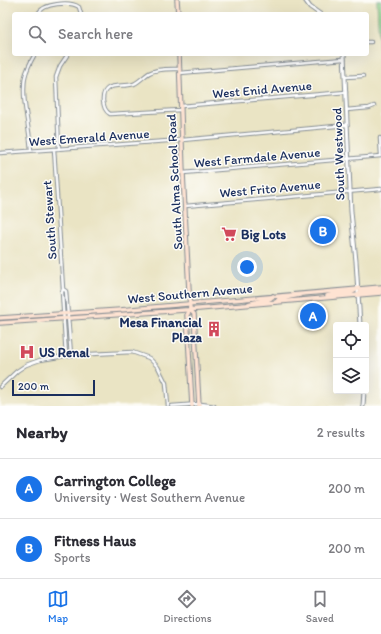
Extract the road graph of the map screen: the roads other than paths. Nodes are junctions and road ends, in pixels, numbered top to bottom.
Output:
1 (177, 0) edge
2 (305, 0) edge
3 (39, 12) edge
4 (80, 12) edge
5 (178, 12) edge
6 (317, 12) edge
7 (35, 56) edge
8 (67, 56) edge
9 (179, 56) edge
10 (344, 59) joint
11 (180, 71) junction
12 (363, 76) dead end
13 (345, 77) junction
14 (346, 92) junction
15 (374, 106) dead end
16 (181, 108) junction
17 (346, 110) junction
18 (347, 125) junction
19 (380, 138) dead end
20 (182, 140) junction
21 (54, 149) junction
22 (59, 149) junction
23 (31, 151) junction
24 (0, 153) edge
25 (381, 156) edge
26 (348, 159) junction
27 (183, 173) junction
28 (381, 189) edge
29 (350, 191) junction
30 (185, 206) junction
31 (381, 286) edge
32 (358, 288) junction
33 (381, 290) edge
34 (306, 293) junction
35 (381, 293) edge
36 (358, 295) junction
37 (273, 296) junction
38 (324, 298) junction
39 (276, 302) junction
40 (190, 303) junction
41 (243, 306) junction
42 (190, 310) junction
43 (66, 313) junction
44 (0, 318) edge
45 (64, 318) junction
46 (69, 318) junction
47 (360, 322) edge
48 (0, 323) edge
49 (71, 355) junction
50 (66, 356) junction
51 (0, 387) edge
52 (364, 394) edge
53 (192, 405) edge
54 (199, 405) edge
55 (168, 406) edge
56 (172, 406) edge
57 (214, 406) edge
58 (363, 406) edge

1 - 5 main road
2 - 6 street
3 - 4 street
7 - 23 street
8 - 22 street
9 - 11 main road, South Alma School Road
10 - 11 street
10 - 13 street, South Westwood
11 - 16 main road, South Alma School Road
11 - 16 street, West Enid Avenue
12 - 13 street
13 - 14 street, South Westwood
14 - 16 street, West Enid Avenue
14 - 17 street, South Westwood
15 - 17 street
16 - 20 main road, South Alma School Road
17 - 18 street, South Westwood
18 - 20 street, West Emerald Avenue
18 - 26 street, South Westwood
19 - 25 street
20 - 22 street, West Emerald Avenue
20 - 27 main road, South Alma School Road
21 - 22 street, West Emerald Avenue
21 - 23 street, West Emerald Avenue
21 - 43 street, South Stewart
23 - 24 street, West Emerald Avenue
25 - 26 street, West Farmdale Avenue
26 - 27 street, West Farmdale Avenue
26 - 29 street, South Westwood
27 - 30 main road, South Alma School Road
28 - 29 street, West Frito Avenue
29 - 30 street, West Frito Avenue
29 - 32 street, South Westwood
30 - 40 main road, South Alma School Road
31 - 32 main road, West Southern Avenue
32 - 34 main road, West Southern Avenue
32 - 36 street, South Westwood
32 - 38 main road
33 - 36 main road
34 - 37 main road, West Southern Avenue
34 - 39 main road
35 - 36 main road, West Southern Avenue
36 - 38 main road, West Southern Avenue
36 - 47 street, South Westwood
37 - 40 main road, West Southern Avenue
37 - 41 main road
38 - 39 main road, West Southern Avenue
39 - 41 main road, West Southern Avenue
40 - 42 main road, South Alma School Road
40 - 43 main road, West Southern Avenue
41 - 42 main road, West Southern Avenue
42 - 46 main road, West Southern Avenue
42 - 53 main road, South Alma School Road
42 - 54 main road, South Alma School Road
43 - 44 main road, West Southern Avenue
43 - 45 street, South Stewart
43 - 46 street, South Stewart
45 - 46 main road, West Southern Avenue
45 - 48 main road, West Southern Avenue
45 - 50 street, South Stewart
46 - 49 street, South Stewart
49 - 50 street
49 - 55 street
50 - 51 street
52 - 58 street
53 - 54 street
53 - 56 street
54 - 57 street

